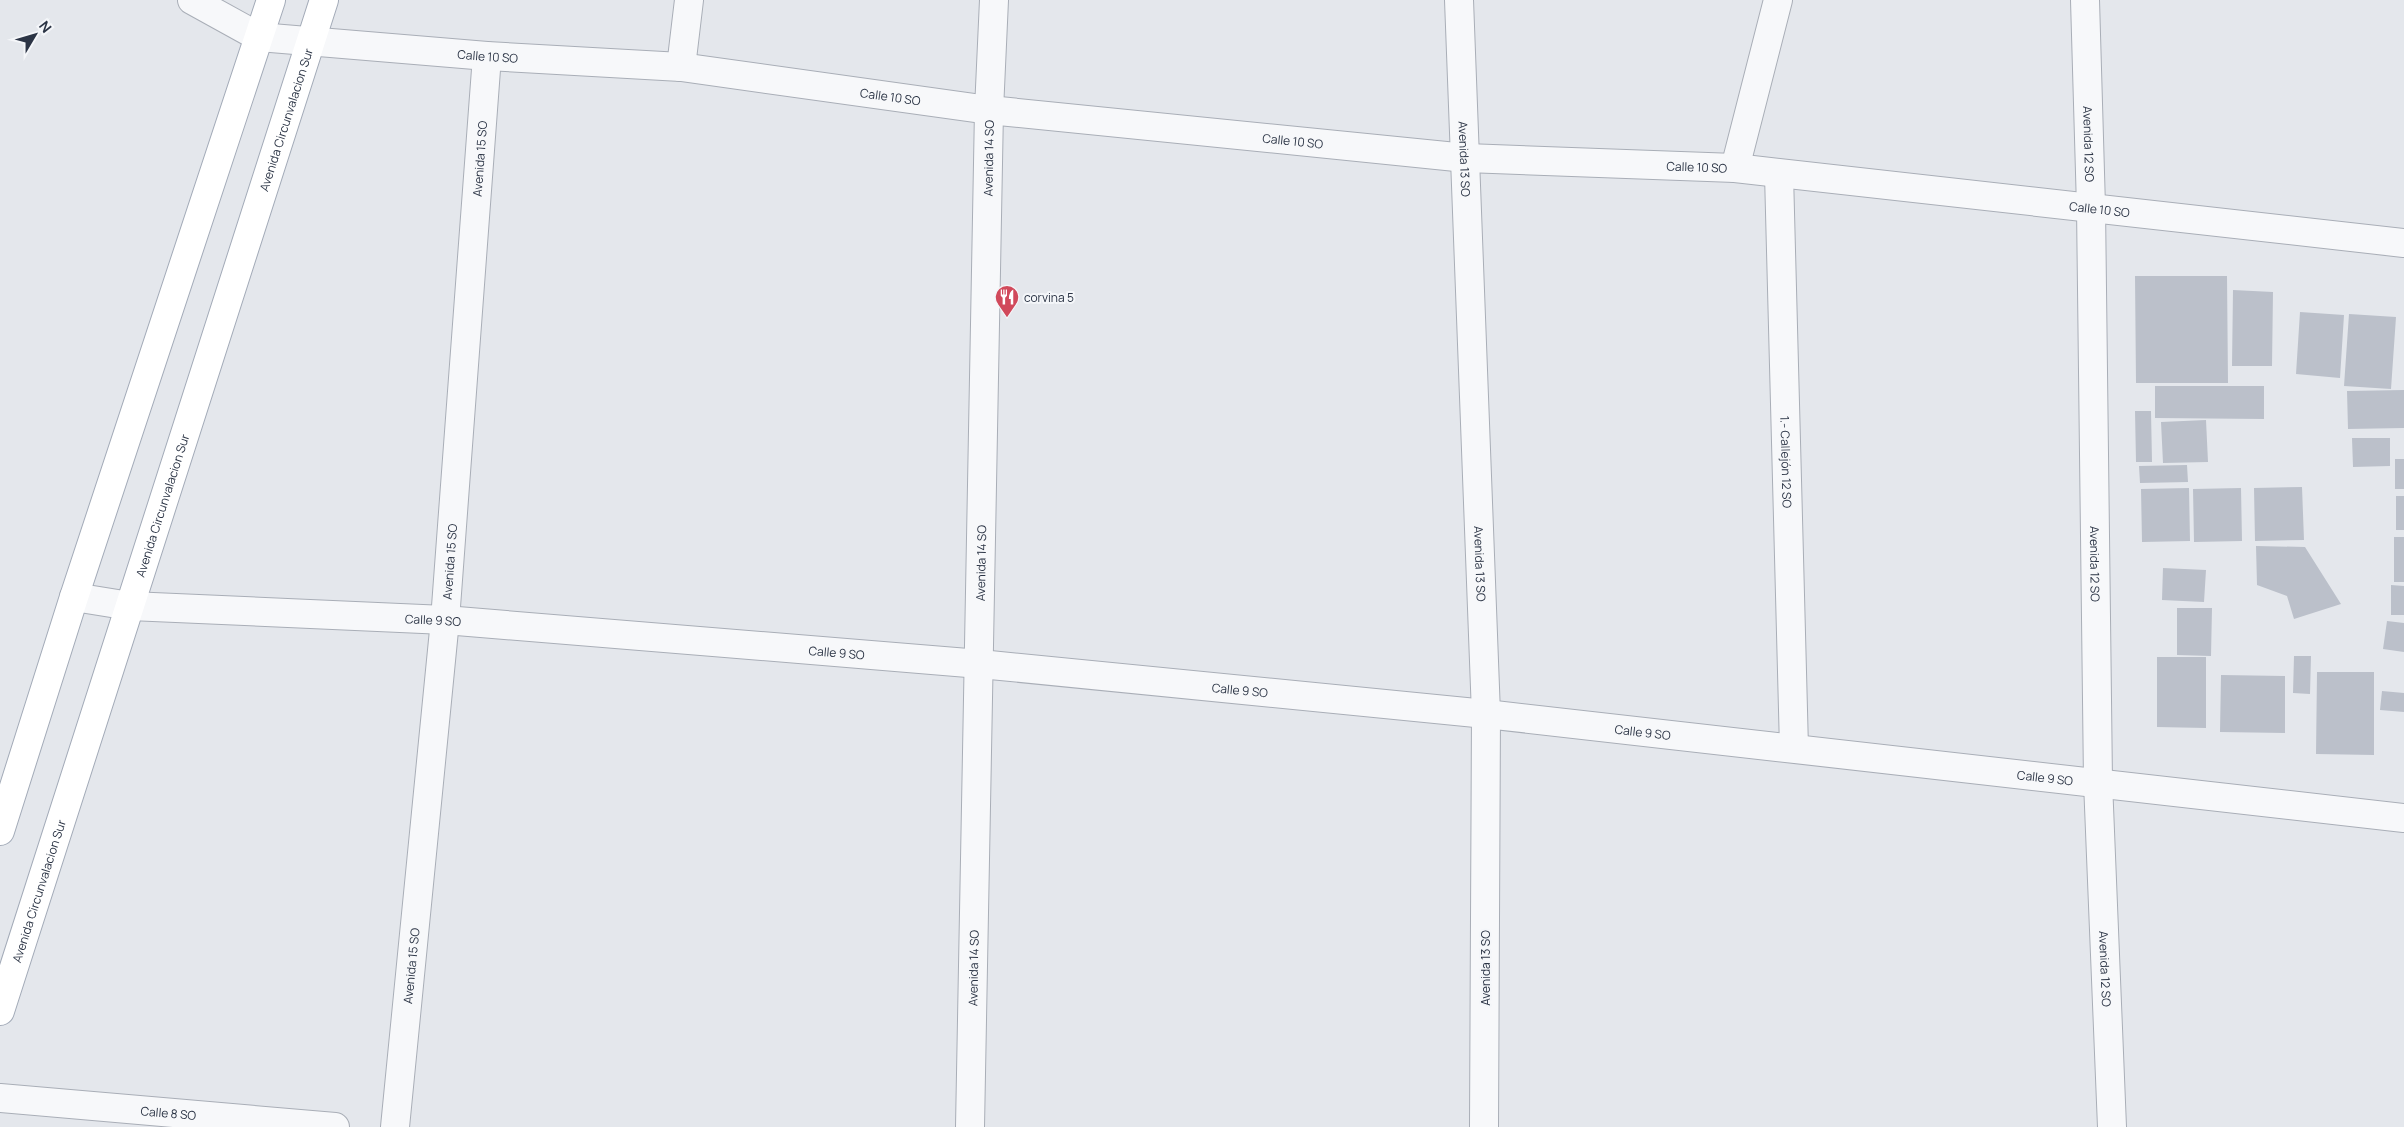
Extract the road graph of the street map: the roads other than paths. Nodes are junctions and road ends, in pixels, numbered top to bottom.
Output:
1 (192, 0) edge
2 (271, 0) edge
3 (324, 0) edge
4 (689, 0) edge
5 (994, 0) edge
6 (1459, 0) edge
7 (1778, 0) edge
8 (2085, 0) edge
9 (259, 37) junction
10 (311, 40) junction
11 (487, 56) junction
12 (681, 67) junction
13 (989, 110) junction
14 (1466, 158) junction
15 (1735, 168) junction
16 (1779, 174) junction
17 (2091, 207) junction
18 (2404, 243) edge
19 (74, 597) junction
20 (130, 606) junction
21 (445, 620) junction
22 (980, 664) junction
23 (1486, 714) junction
24 (1794, 748) junction
25 (2098, 782) junction
26 (2404, 818) edge
27 (0, 831) edge
28 (0, 1011) edge
29 (0, 1098) edge
30 (335, 1127) edge
31 (394, 1127) edge
32 (970, 1127) edge
33 (1484, 1127) edge
34 (2112, 1127) edge

1 - 9 street, Calle 10 SO
2 - 9 main road
3 - 10 main road, Avenida Circunvalacion Sur
4 - 12 street
5 - 13 street, Avenida 14 SO
6 - 14 street, Avenida 13 SO
7 - 15 street
8 - 17 street, Avenida 12 SO
9 - 10 street, Calle 10 SO
9 - 19 main road
10 - 11 street, Calle 10 SO
10 - 20 main road, Avenida Circunvalacion Sur
11 - 12 street, Calle 10 SO
11 - 21 street, Avenida 15 SO
12 - 13 street, Calle 10 SO
13 - 14 street, Calle 10 SO
13 - 22 street, Avenida 14 SO
14 - 15 street, Calle 10 SO
14 - 23 street, Avenida 13 SO
15 - 16 street, Calle 10 SO
16 - 17 street, Calle 10 SO
16 - 24 street, 1.- Callejón 12 SO
17 - 18 street, Calle 10 SO
17 - 25 street, Avenida 12 SO
19 - 20 street, Calle 9 SO
19 - 27 main road
20 - 21 street, Calle 9 SO
20 - 28 main road, Avenida Circunvalacion Sur
21 - 22 street, Calle 9 SO
21 - 31 street, Avenida 15 SO
22 - 23 street, Calle 9 SO
22 - 32 street, Avenida 14 SO
23 - 24 street, Calle 9 SO
23 - 33 street, Avenida 13 SO
24 - 25 street, Calle 9 SO
25 - 26 street, Calle 9 SO
25 - 34 street, Avenida 12 SO
29 - 30 street, Calle 8 SO

